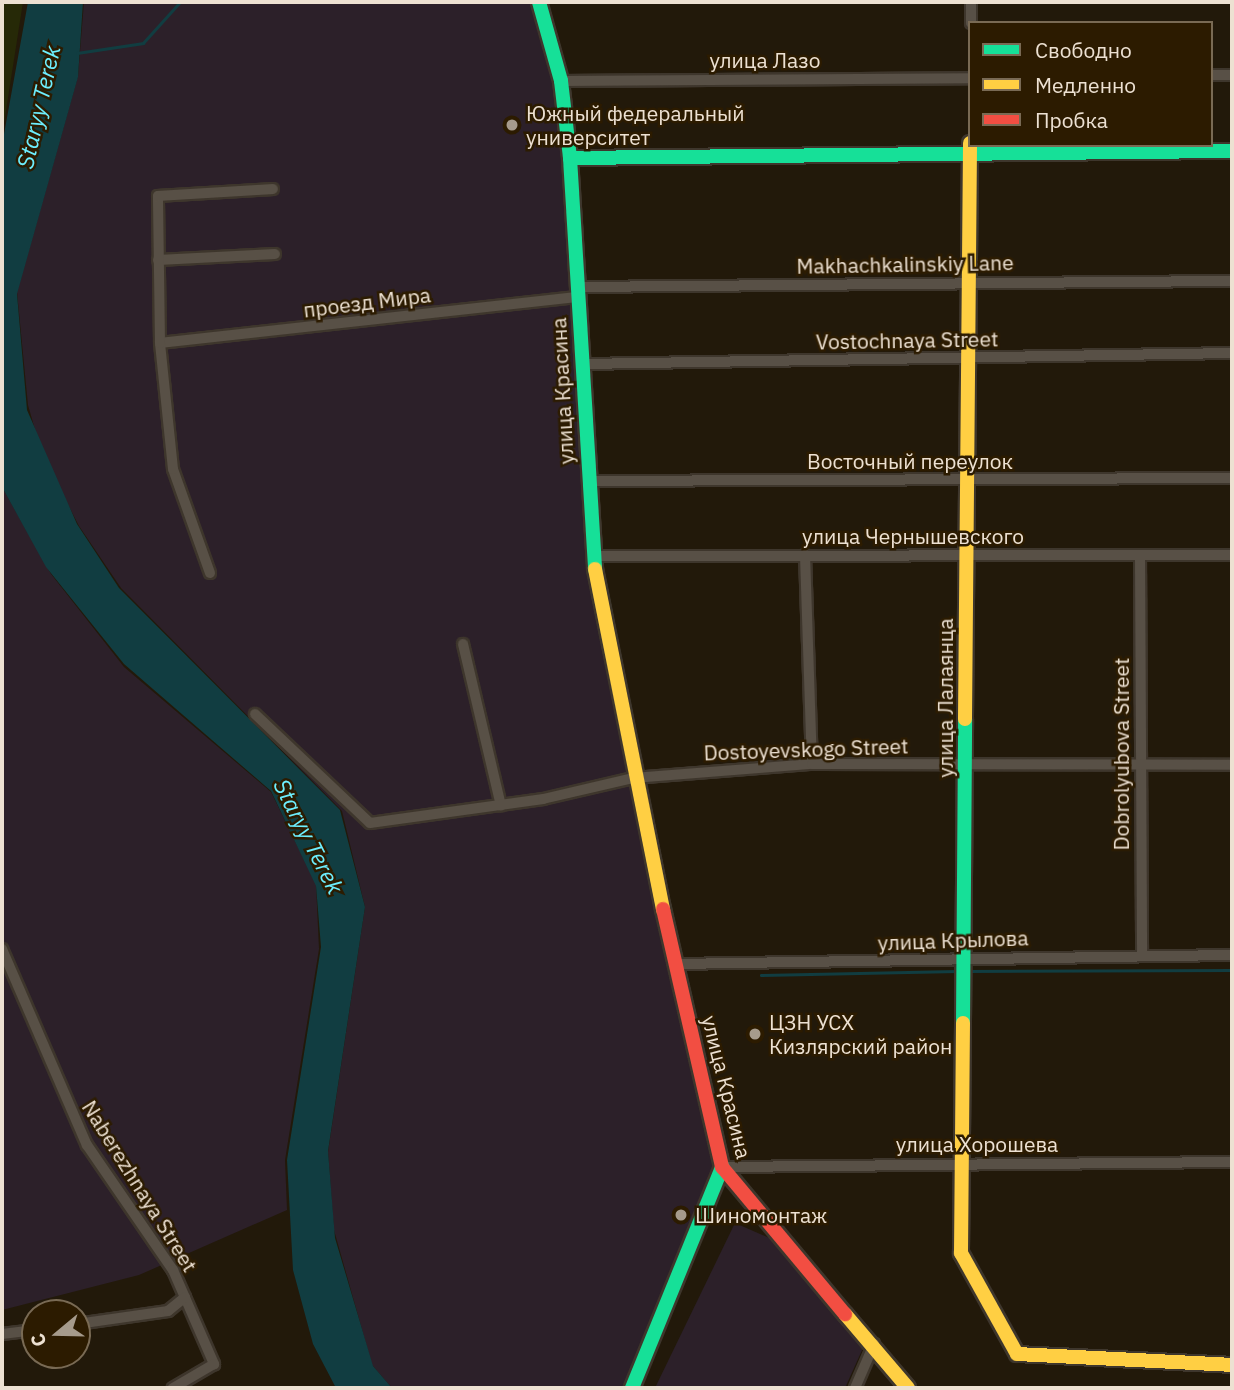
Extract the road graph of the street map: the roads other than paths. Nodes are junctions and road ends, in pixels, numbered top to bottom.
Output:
1 (539, 2) edge
2 (971, 2) edge
3 (971, 21) edge
4 (1213, 75) edge
5 (1232, 75) edge
6 (968, 78) edge
7 (561, 80) junction
8 (970, 148) edge
9 (1232, 151) edge
10 (570, 158) junction
11 (272, 189) dead end
12 (275, 254) dead end
13 (158, 260) junction
14 (1232, 281) edge
15 (969, 283) junction
16 (578, 292) junction
17 (160, 343) junction
18 (1232, 353) edge
19 (968, 359) junction
20 (583, 364) junction
21 (1232, 478) edge
22 (588, 481) junction
23 (967, 481) junction
24 (805, 555) junction
25 (967, 555) junction
26 (1140, 555) junction
27 (1232, 555) edge
28 (593, 556) junction
29 (210, 573) dead end
30 (463, 644) dead end
31 (255, 714) dead end
32 (965, 763) junction
33 (812, 764) junction
34 (1139, 765) junction
35 (1232, 765) edge
36 (634, 778) junction
37 (501, 806) junction
38 (2, 949) edge
39 (1142, 952) junction
40 (1232, 955) edge
41 (964, 961) junction
42 (675, 964) junction
43 (962, 1161) junction
44 (1232, 1162) edge
45 (722, 1167) junction
46 (184, 1297) junction
47 (91, 1322) edge
48 (21, 1332) edge
49 (2, 1334) edge
50 (874, 1344) junction
51 (1232, 1365) edge
52 (173, 1388) edge
53 (632, 1388) edge
54 (855, 1388) edge
55 (908, 1388) edge

1 - 7 street, улица Красина
2 - 3 street
4 - 5 street
6 - 7 street, улица Лазо
7 - 10 street, улица Красина
8 - 9 street
8 - 10 street
8 - 15 street, улица Лалаянца
10 - 16 street, улица Красина
11 - 13 street
12 - 13 street
13 - 17 street
14 - 15 street, Makhachkalinskiy Lane
15 - 16 street, Makhachkalinskiy Lane
15 - 19 street, улица Лалаянца
16 - 17 street, проезд Мира
16 - 20 street, улица Красина
17 - 29 street
18 - 19 street, Vostochnaya Street
19 - 20 street, Vostochnaya Street
19 - 23 street, улица Лалаянца
20 - 22 street, улица Красина
21 - 23 street, Восточный переулок
22 - 23 street, Восточный переулок
22 - 28 street, улица Красина
23 - 25 street, улица Лалаянца
24 - 25 street, улица Чернышевского
24 - 28 street, улица Чернышевского
24 - 33 street
25 - 26 street, улица Чернышевского
25 - 32 street, улица Лалаянца
26 - 27 street, улица Чернышевского
26 - 34 street, Dobrolyubova Street
28 - 36 street, улица Красина
30 - 37 street
31 - 37 street
32 - 33 street, Dostoyevskogo Street
32 - 34 street, Dostoyevskogo Street
32 - 41 street, улица Лалаянца
33 - 36 street, Dostoyevskogo Street
34 - 35 street, Dostoyevskogo Street
34 - 39 street, Dobrolyubova Street
36 - 37 street
36 - 42 street, улица Красина
38 - 46 street, Naberezhnaya Street
39 - 40 street, улица Крылова
39 - 41 street, улица Крылова
41 - 42 street, улица Крылова
41 - 43 street, улица Лалаянца
42 - 45 street, улица Красина
43 - 44 street, улица Хорошева
43 - 45 street, улица Хорошева
43 - 51 street, улица Лалаянца
45 - 50 street, улица Красина
45 - 53 street
46 - 47 street
46 - 52 street, Naberezhnaya Street
48 - 49 street
50 - 54 street
50 - 55 street, улица Красина

